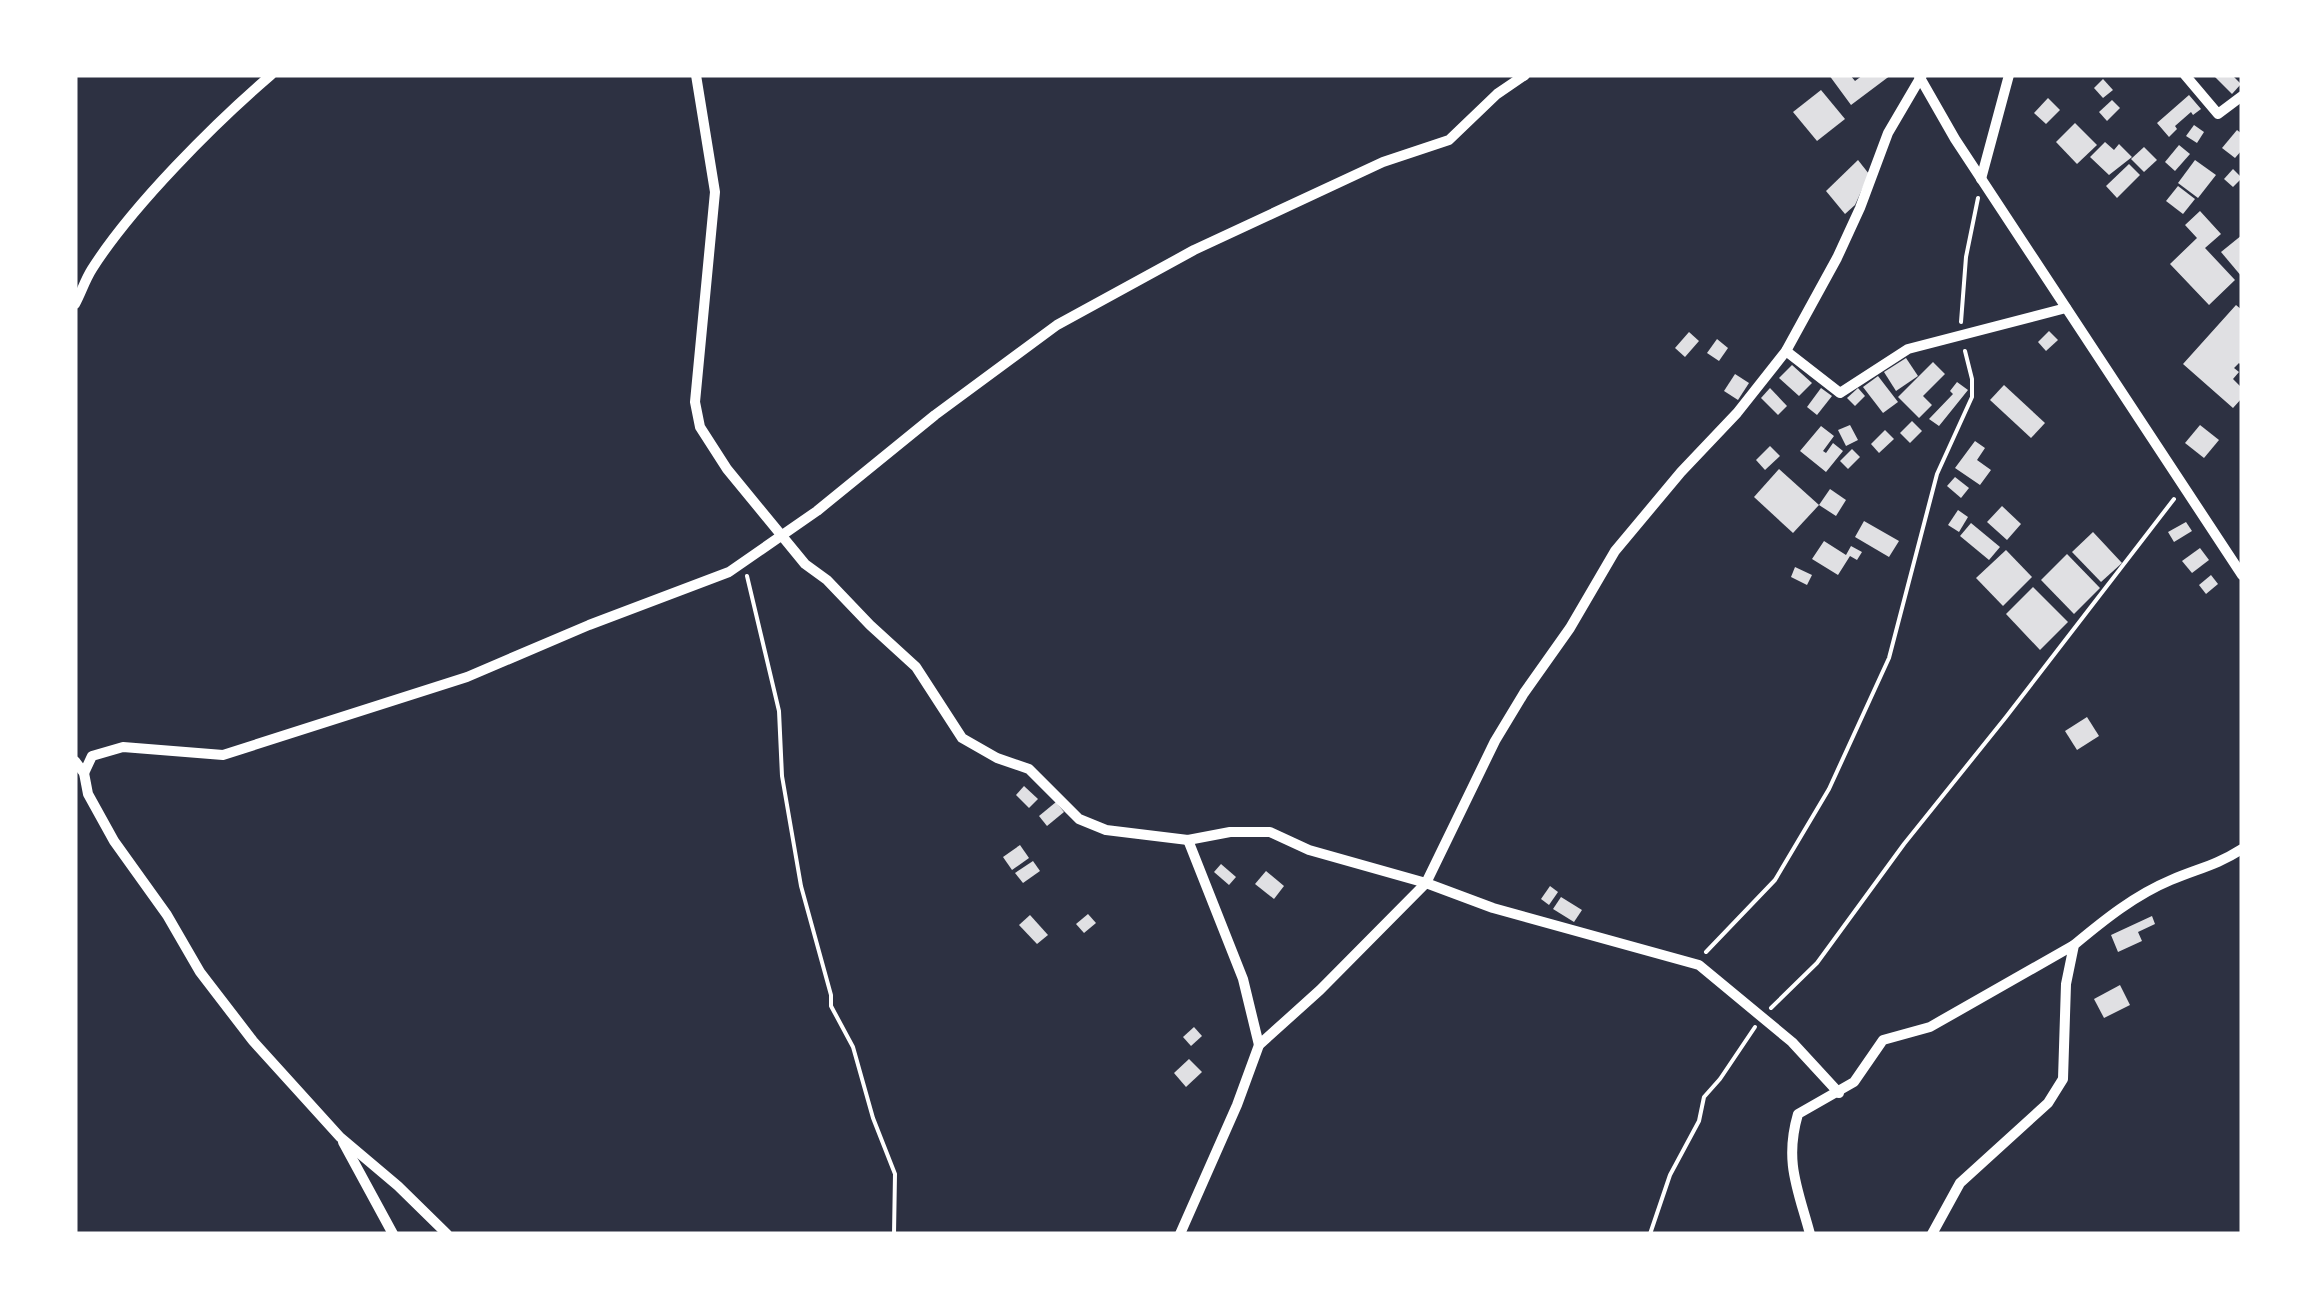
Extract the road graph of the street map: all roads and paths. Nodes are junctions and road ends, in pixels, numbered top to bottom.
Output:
1 (271, 75) edge
2 (696, 75) edge
3 (1525, 75) edge
4 (2008, 75) edge
5 (2185, 75) edge
6 (1920, 76) edge
7 (2242, 96) edge
8 (1981, 179) junction
9 (75, 304) edge
10 (2066, 308) junction
11 (1960, 335) junction
12 (1786, 351) junction
13 (2184, 485) junction
14 (780, 535) junction
15 (744, 561) junction
16 (2242, 575) edge
17 (75, 761) edge
18 (84, 773) junction
19 (1188, 840) junction
20 (2242, 848) edge
21 (1426, 883) junction
22 (2074, 945) junction
23 (1699, 964) junction
24 (1761, 1018) junction
25 (1260, 1045) junction
26 (1839, 1093) junction
27 (340, 1137) junction
28 (393, 1234) edge
29 (446, 1234) edge
30 (894, 1234) edge
31 (1180, 1234) edge
32 (1650, 1234) edge
33 (1810, 1234) edge
34 (1934, 1234) edge

1 - 9 street
2 - 14 street
3 - 14 street
4 - 8 street
5 - 7 street
6 - 8 street
6 - 12 street
8 - 10 street
8 - 11 path
10 - 11 street
10 - 13 street
11 - 12 street
11 - 23 path
12 - 21 street
13 - 16 street
13 - 24 path
14 - 15 street
14 - 19 street
15 - 18 street
15 - 30 path
17 - 18 street
18 - 27 street
19 - 21 street
19 - 25 street
20 - 22 street
21 - 23 street
21 - 25 street
22 - 26 street
22 - 34 street
23 - 24 street
24 - 26 street
24 - 32 path
25 - 31 street
26 - 33 street
27 - 28 street
27 - 29 street

